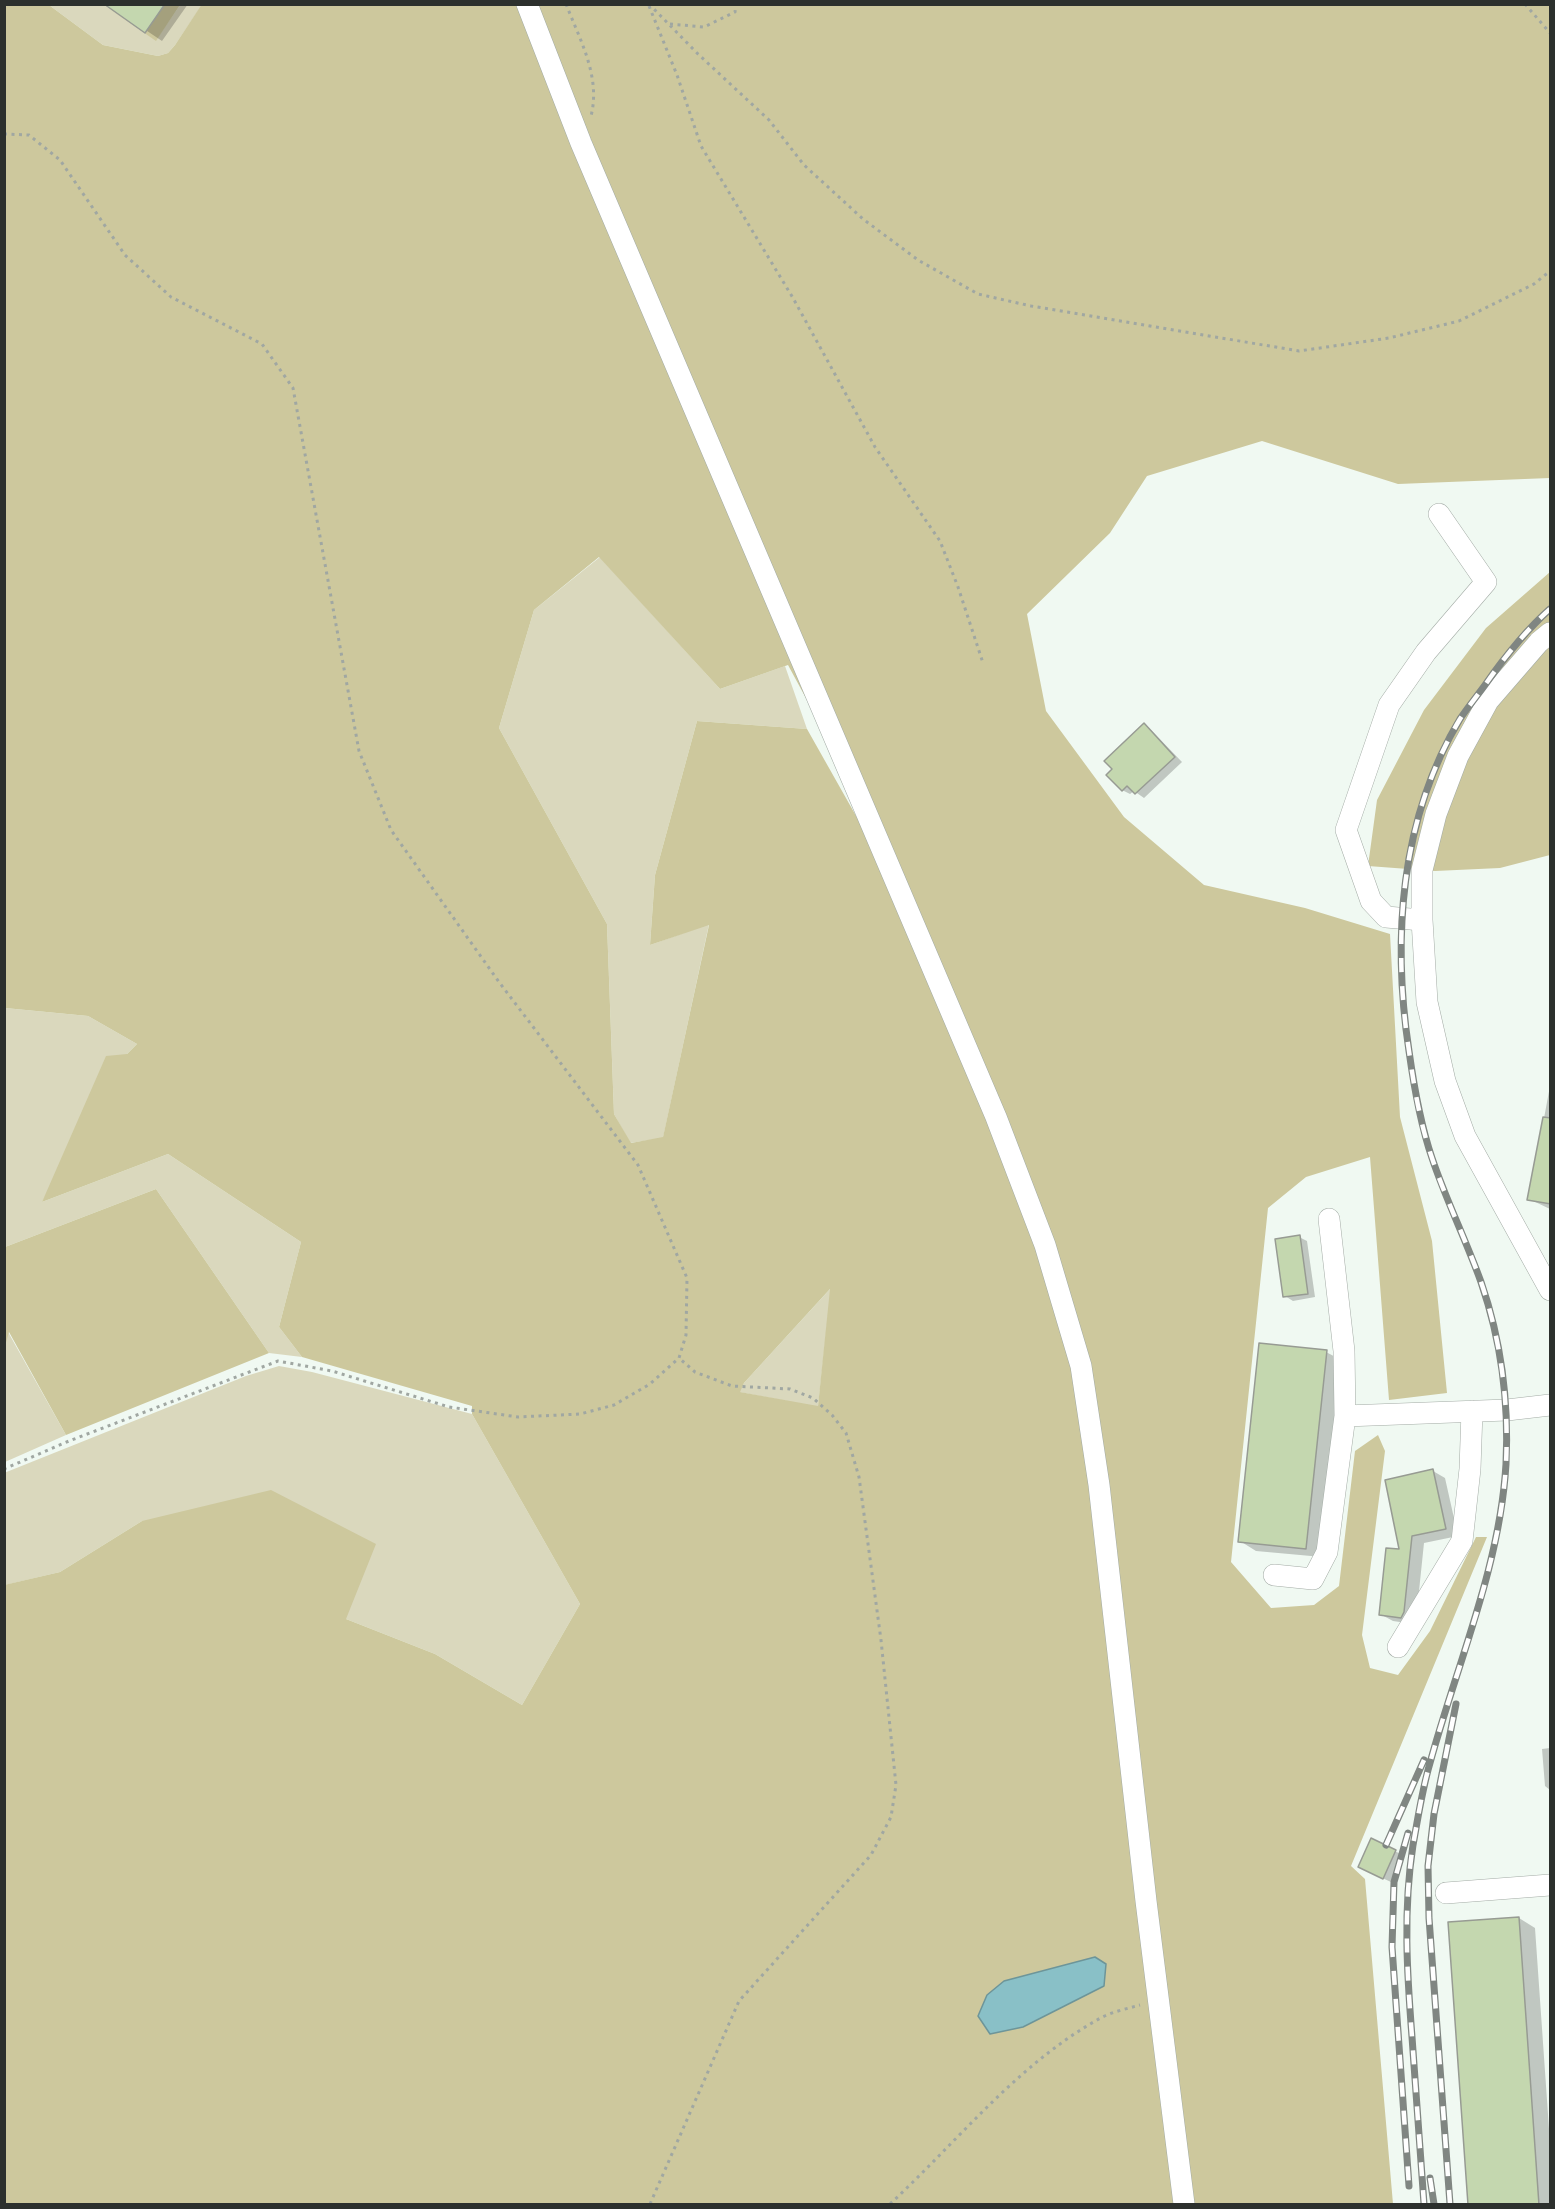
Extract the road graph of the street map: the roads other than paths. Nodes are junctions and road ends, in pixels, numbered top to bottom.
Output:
1 (527, 4) edge
2 (1438, 514) dead end
3 (1551, 633) edge
4 (1422, 920) junction
5 (1329, 1219) dead end
6 (1551, 1290) edge
7 (1551, 1405) edge
8 (1472, 1411) junction
9 (1345, 1416) junction
10 (1274, 1575) dead end
11 (1398, 1647) dead end
12 (1551, 1885) edge
13 (1446, 1893) dead end
14 (1184, 2205) edge

1 - 14 street
2 - 4 street
3 - 4 street
4 - 6 street
5 - 9 street
7 - 8 street
8 - 9 street
8 - 11 street
9 - 10 street
12 - 13 street

